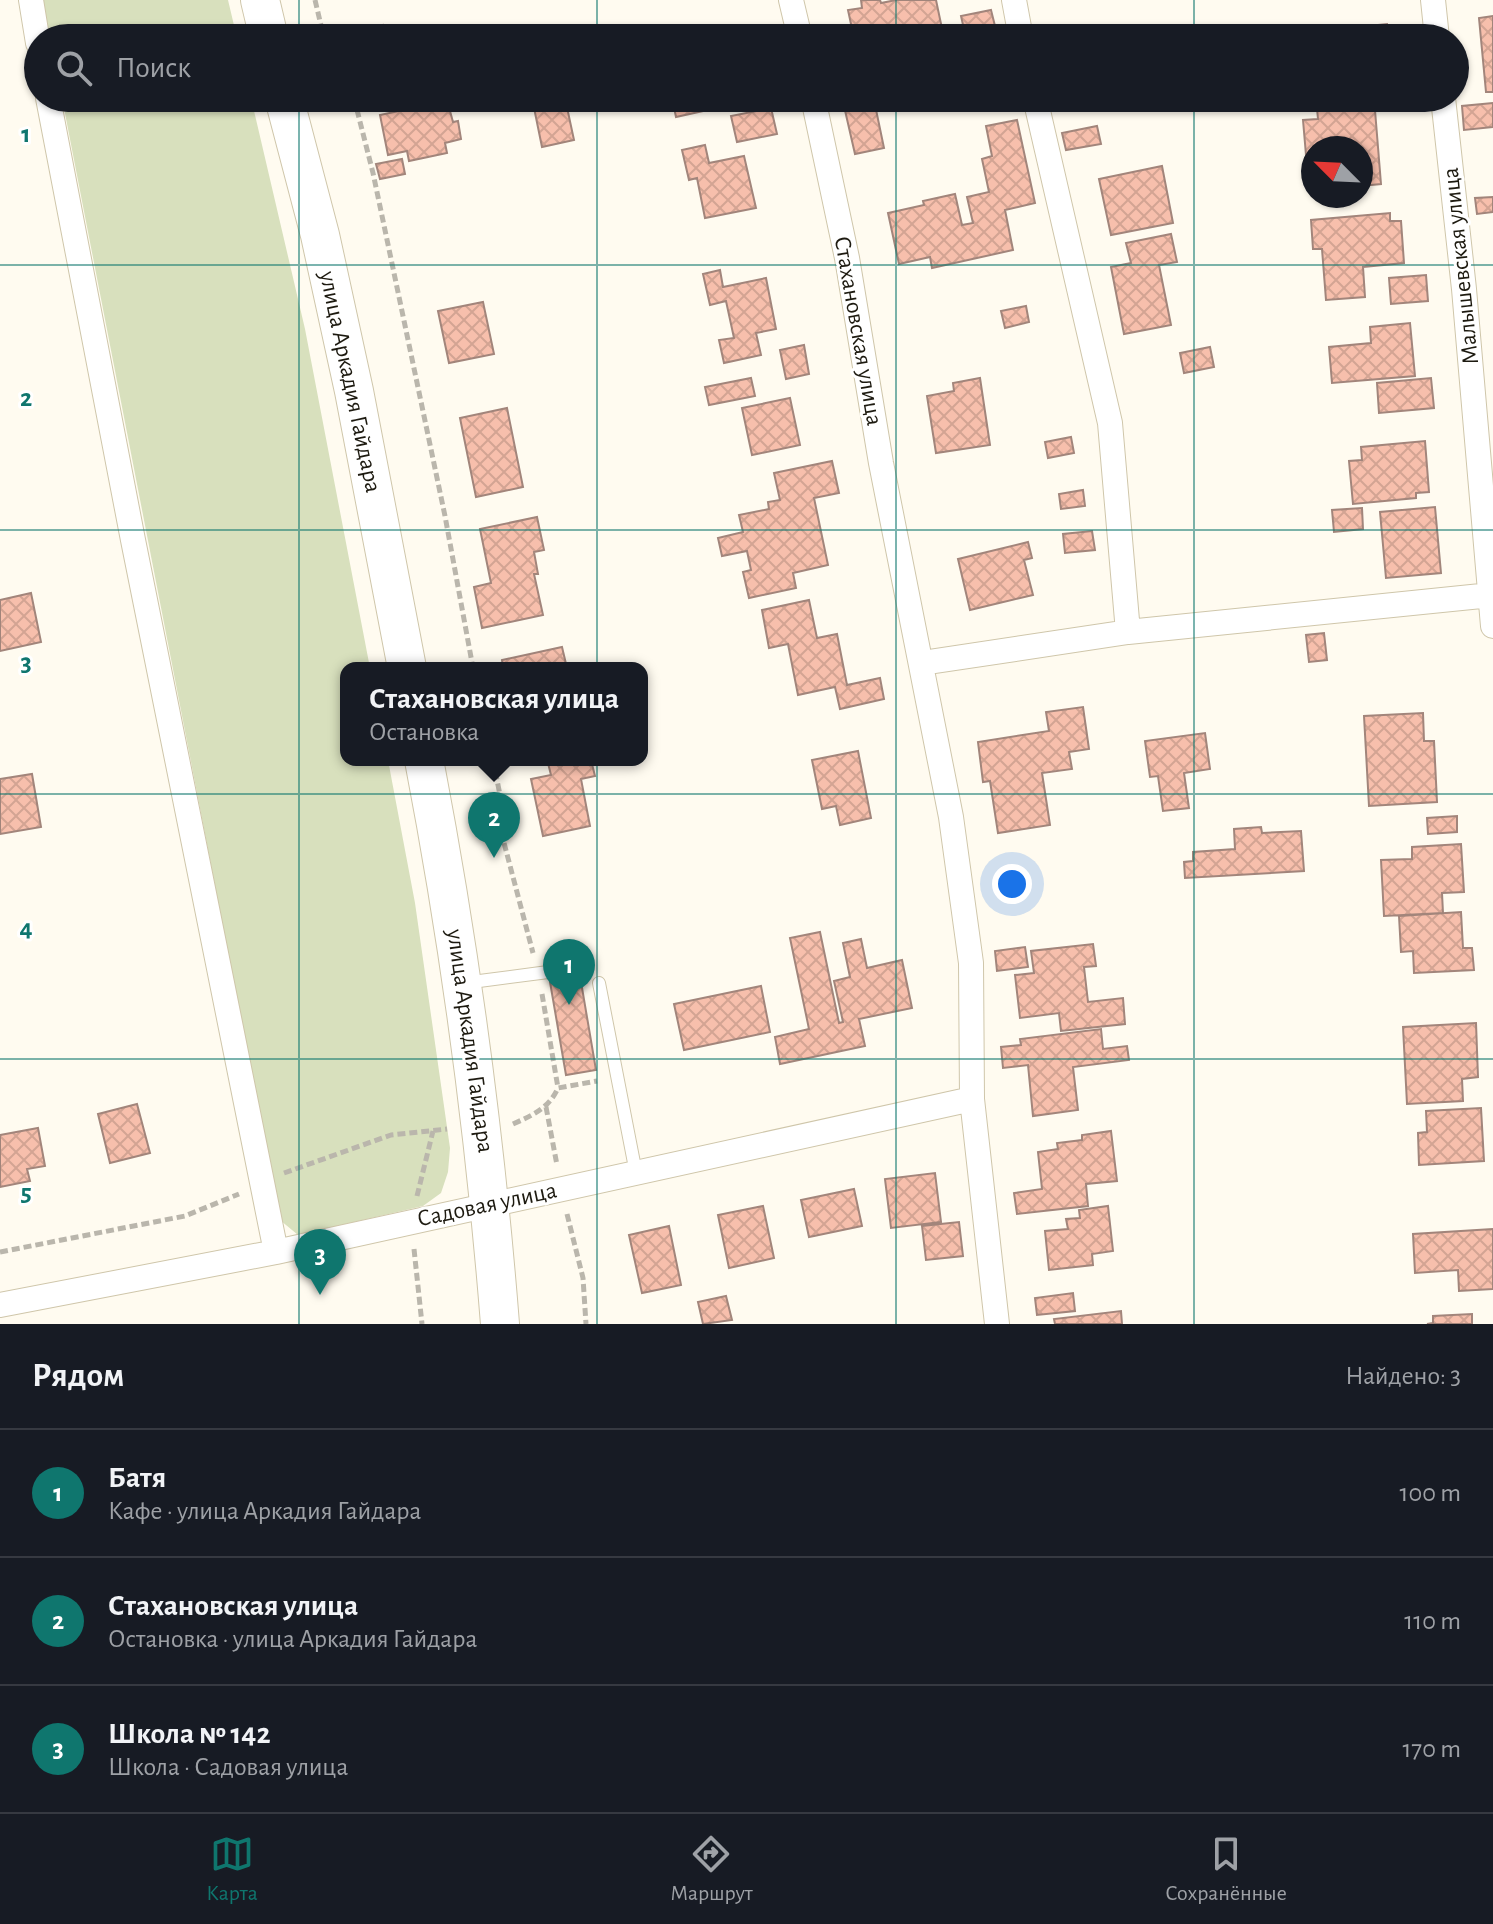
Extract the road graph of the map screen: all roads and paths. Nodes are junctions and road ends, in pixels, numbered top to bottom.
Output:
1 (31, 0) edge
2 (260, 0) edge
3 (315, 0) edge
4 (791, 0) edge
5 (1014, 0) edge
6 (1433, 0) edge
7 (35, 24) edge
8 (266, 24) edge
9 (321, 24) edge
10 (797, 24) edge
11 (1018, 24) edge
12 (1436, 24) edge
13 (51, 112) edge
14 (288, 112) edge
15 (358, 112) edge
16 (816, 112) edge
17 (1038, 112) edge
18 (1445, 112) edge
19 (1491, 595) junction
20 (1493, 626) edge
21 (1128, 632) junction
22 (406, 662) edge
23 (472, 662) edge
24 (922, 663) junction
25 (425, 766) edge
26 (494, 766) edge
27 (543, 973) junction
28 (599, 983) dead end
29 (463, 984) junction
30 (558, 1029) dead end
31 (548, 1031) junction
32 (618, 1078) junction
33 (972, 1099) junction
34 (546, 1107) dead end
35 (636, 1173) junction
36 (561, 1189) junction
37 (491, 1204) junction
38 (276, 1252) junction
39 (0, 1305) edge
40 (500, 1324) edge
41 (586, 1324) edge
42 (997, 1324) edge

1 - 7 street
2 - 8 main road
3 - 9 path
4 - 10 street
5 - 11 street
6 - 12 street
13 - 38 street
14 - 22 main road, улица Аркадия Гайдара
15 - 23 path
16 - 24 street, Стахановская улица
17 - 21 street
18 - 19 street, Малышевская улица
19 - 20 street, Малышевская улица
19 - 21 street
21 - 24 street
24 - 33 street, Стахановская улица
25 - 29 main road, улица Аркадия Гайдара
26 - 27 path
27 - 29 lane
27 - 31 path
28 - 32 lane
29 - 37 main road, улица Аркадия Гайдара
30 - 31 path
31 - 32 path
32 - 35 lane
33 - 35 street, Садовая улица
33 - 42 street, Стахановская улица
34 - 36 path
35 - 36 street, Садовая улица
36 - 37 street, Садовая улица
36 - 41 path
37 - 38 street, Садовая улица
37 - 40 main road, улица Аркадия Гайдара
38 - 39 street, Садовая улица

